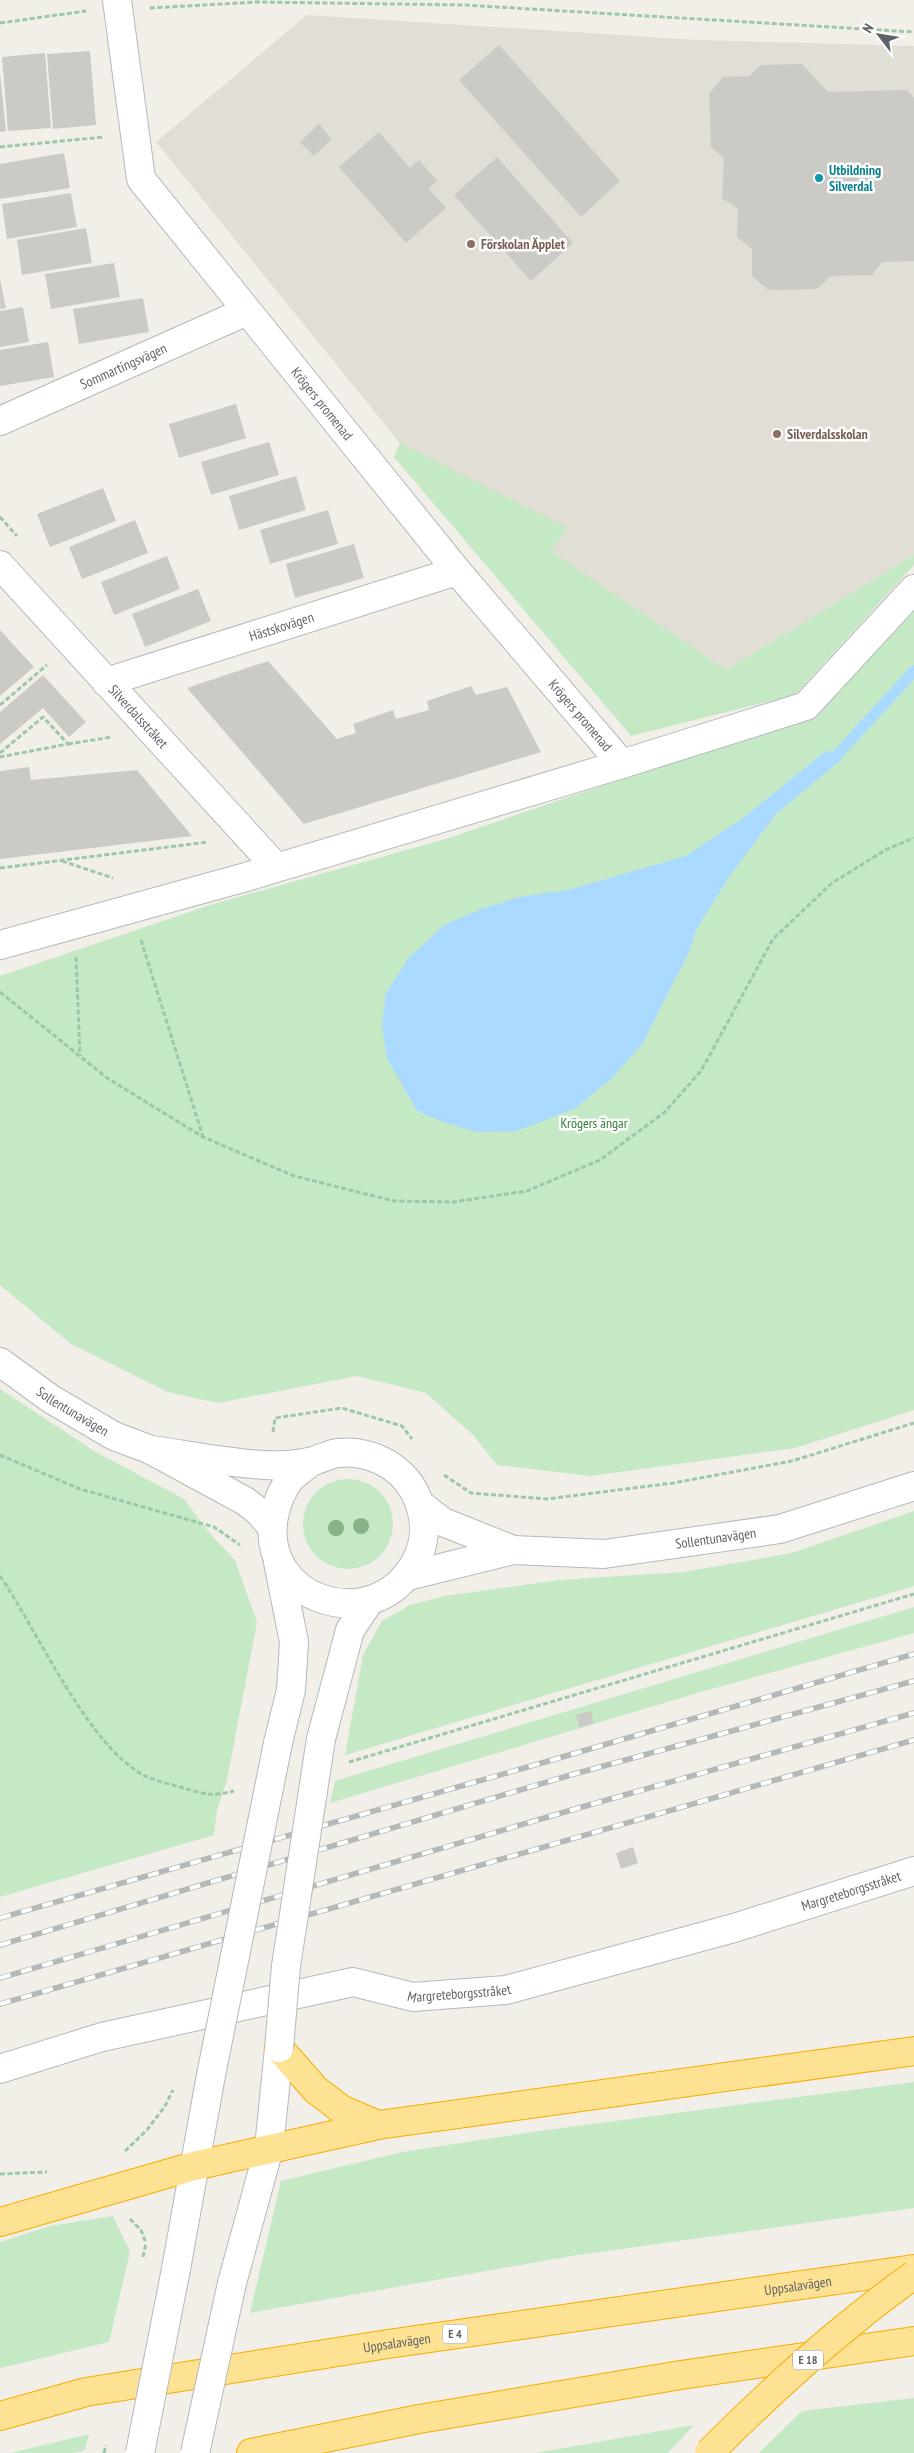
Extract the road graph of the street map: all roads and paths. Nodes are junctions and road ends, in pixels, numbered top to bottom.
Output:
1 (499, 0) edge
2 (118, 5) edge
3 (499, 6) junction
4 (0, 23) edge
5 (914, 32) edge
6 (135, 133) junction
7 (0, 147) edge
8 (247, 310) junction
9 (0, 421) edge
10 (0, 565) edge
11 (457, 571) junction
12 (914, 589) edge
13 (52, 660) dead end
14 (106, 682) junction
15 (0, 705) edge
16 (119, 736) dead end
17 (68, 744) junction
18 (0, 753) edge
19 (0, 757) edge
20 (622, 764) junction
21 (914, 838) edge
22 (276, 867) junction
23 (0, 868) edge
24 (246, 878) junction
25 (131, 908) junction
26 (75, 924) junction
27 (0, 945) edge
28 (0, 992) edge
29 (80, 1057) junction
30 (203, 1137) junction
31 (0, 1362) edge
32 (914, 1423) edge
33 (274, 1428) dead end
34 (414, 1441) dead end
35 (152, 1450) junction
36 (0, 1455) edge
37 (312, 1462) junction
38 (437, 1470) dead end
39 (914, 1486) edge
40 (421, 1505) junction
41 (274, 1541) junction
42 (244, 1547) dead end
43 (512, 1550) junction
44 (0, 1576) edge
45 (408, 1576) junction
46 (914, 1594) edge
47 (369, 1602) junction
48 (347, 1763) dead end
49 (243, 1789) dead end
50 (914, 1871) edge
51 (279, 2048) junction
52 (914, 2051) edge
53 (0, 2069) edge
54 (378, 2125) junction
55 (269, 2148) junction
56 (194, 2166) junction
57 (0, 2222) edge
58 (914, 2270) edge
59 (914, 2275) edge
60 (914, 2341) edge
61 (0, 2416) edge
62 (140, 2453) edge
63 (195, 2453) edge
64 (250, 2453) edge
65 (709, 2453) edge

1 - 3 path
2 - 3 path
2 - 4 path
2 - 6 street, Krögers promenad
3 - 5 path
6 - 7 path
6 - 8 street, Krögers promenad
8 - 9 street, Sommartingsvägen
8 - 11 street, Krögers promenad
10 - 14 street, Silverdalsstråket
11 - 14 street, Hästskovägen
11 - 20 street, Krögers promenad
12 - 20 street
13 - 15 path
14 - 22 street, Silverdalsstråket
16 - 17 path
17 - 18 path
17 - 19 path
20 - 22 street
21 - 30 path
22 - 24 street
23 - 24 path
24 - 25 street
25 - 26 street
25 - 30 path
26 - 27 street
26 - 29 path
28 - 29 path
29 - 30 path
31 - 35 street, Sollentunavägen
32 - 38 path
33 - 34 path
35 - 37 street, Sollentunavägen
35 - 41 street, Sollentunavägen
36 - 42 path
37 - 40 street, Sollentunavägen
37 - 41 street, Sollentunavägen
39 - 43 street, Sollentunavägen
40 - 43 street, Sollentunavägen
40 - 45 street, Sollentunavägen
41 - 47 street, Sollentunavägen
41 - 56 street, bridge
43 - 45 street, Sollentunavägen
44 - 49 path
45 - 47 street, Sollentunavägen
46 - 48 path
47 - 51 street, bridge
50 - 53 street, Margreteborgsstråket
51 - 54 highway
51 - 55 street
52 - 54 highway
54 - 55 highway
55 - 56 highway
55 - 63 street, bridge
56 - 57 highway
56 - 62 street, bridge
58 - 61 highway, Uppsalavägen / E 4
59 - 65 highway, E 18, bridge
60 - 64 highway

